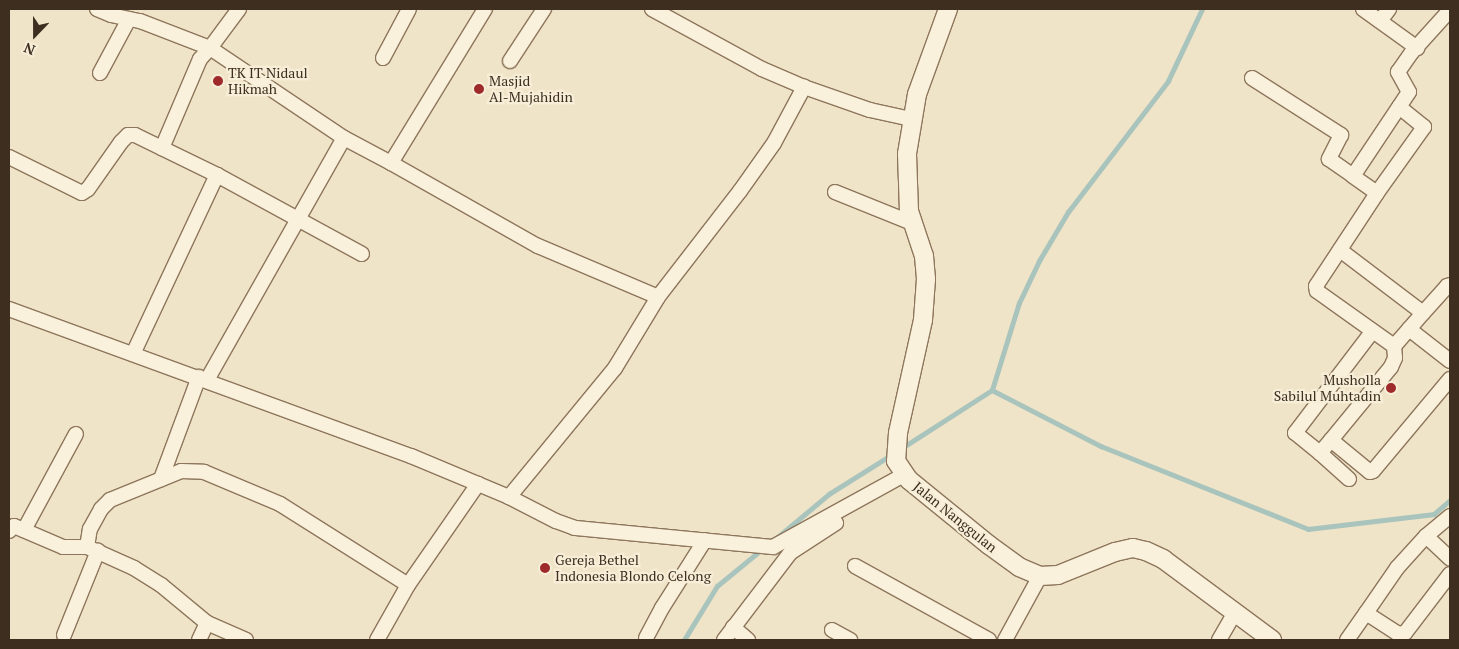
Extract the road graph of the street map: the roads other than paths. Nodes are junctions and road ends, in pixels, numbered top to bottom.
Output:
1 (97, 9) edge
2 (239, 9) edge
3 (409, 9) edge
4 (485, 9) edge
5 (544, 9) edge
6 (652, 9) edge
7 (948, 9) edge
8 (1363, 9) edge
9 (1389, 9) edge
10 (1450, 10) edge
11 (129, 19) junction
12 (1380, 21) junction
13 (210, 48) junction
14 (1417, 48) junction
15 (383, 58) dead end
16 (510, 61) dead end
17 (100, 74) dead end
18 (1252, 78) dead end
19 (804, 87) junction
20 (1399, 107) junction
21 (911, 119) junction
22 (344, 138) junction
23 (162, 148) junction
24 (9, 157) edge
25 (391, 163) junction
26 (218, 175) junction
27 (1353, 176) junction
28 (835, 192) dead end
29 (1378, 193) junction
30 (300, 218) junction
31 (912, 223) junction
32 (1340, 250) junction
33 (362, 254) dead end
34 (1450, 285) edge
35 (658, 297) junction
36 (9, 309) edge
37 (1423, 312) junction
38 (1409, 329) junction
39 (1372, 332) junction
40 (1394, 346) junction
41 (133, 354) junction
42 (1450, 361) edge
43 (203, 378) junction
44 (1450, 379) edge
45 (76, 434) dead end
46 (1331, 440) junction
47 (1320, 453) junction
48 (903, 472) junction
49 (161, 479) junction
50 (1349, 479) dead end
51 (478, 484) junction
52 (509, 496) junction
53 (1450, 516) edge
54 (24, 530) junction
55 (9, 531) edge
56 (1426, 536) junction
57 (704, 540) junction
58 (92, 549) junction
59 (1450, 558) edge
60 (855, 566) dead end
61 (1450, 574) edge
62 (1040, 576) junction
63 (408, 585) junction
64 (1366, 613) junction
65 (1234, 614) junction
66 (207, 623) junction
67 (733, 628) junction
68 (832, 630) dead end
69 (64, 635) dead end
70 (646, 638) dead end
71 (1008, 639) edge
72 (199, 640) edge
73 (246, 640) edge
74 (377, 640) edge
75 (724, 640) edge
76 (748, 640) edge
77 (850, 640) edge
78 (989, 640) edge
79 (1219, 640) edge
80 (1272, 640) edge
81 (1347, 640) edge

1 - 11 street
2 - 13 street
3 - 15 street
4 - 25 street
5 - 16 street
6 - 19 street
7 - 21 street
8 - 12 street
9 - 12 street
10 - 14 street
11 - 13 street
11 - 17 street
12 - 14 street
13 - 22 street
13 - 23 street
14 - 20 street
18 - 27 street
19 - 21 street
19 - 35 street
20 - 27 street
20 - 29 street
21 - 31 street
22 - 25 street
22 - 30 street
23 - 24 street
23 - 26 street
25 - 35 street
26 - 30 street
26 - 41 street
27 - 29 street
28 - 31 street
29 - 32 street
30 - 33 street
30 - 43 street
31 - 48 street
32 - 37 street
32 - 39 street
34 - 37 street
35 - 52 street
36 - 41 street
37 - 38 street
38 - 40 street
38 - 42 street
39 - 40 street
39 - 47 street
40 - 46 street
41 - 43 street
43 - 49 street
43 - 51 street
44 - 46 street
45 - 54 street
46 - 47 street
47 - 50 street
48 - 57 street
48 - 62 street, Jalan Nanggulan
48 - 67 street
49 - 58 street
49 - 63 street
51 - 52 street
51 - 63 street
52 - 57 street
53 - 56 street
54 - 55 street
54 - 58 street
56 - 59 street
56 - 64 street
57 - 70 street
58 - 66 street
58 - 69 street
60 - 78 street
61 - 64 street
62 - 65 street
62 - 71 street
63 - 74 street
64 - 81 street
65 - 79 street
65 - 80 street
66 - 72 street
66 - 73 street
67 - 75 street
67 - 76 street
68 - 77 street

